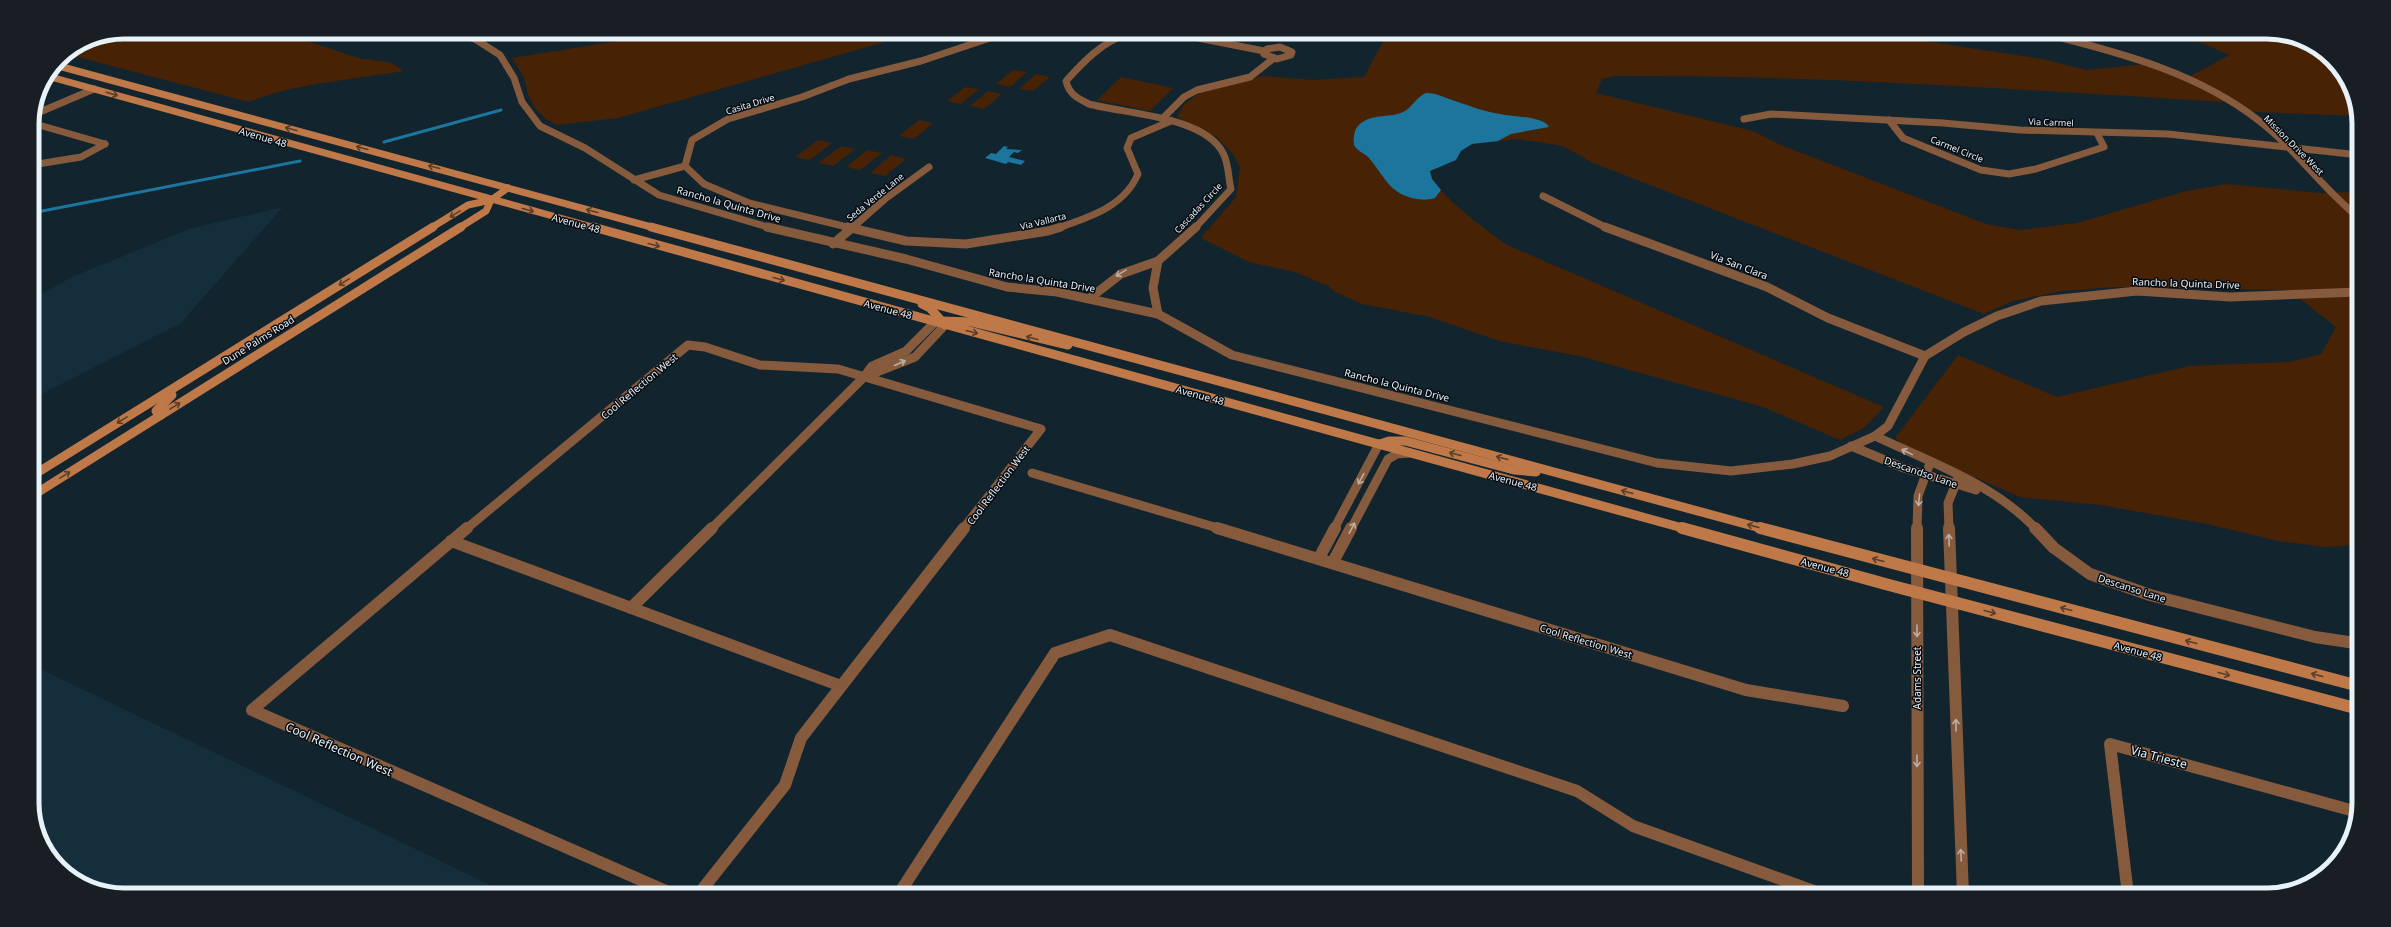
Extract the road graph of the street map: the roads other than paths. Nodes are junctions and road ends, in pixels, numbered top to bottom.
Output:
1 (475, 39) edge
2 (987, 39) edge
3 (1112, 39) edge
4 (1203, 39) edge
5 (2066, 39) edge
6 (1264, 51) junction
7 (1274, 58) junction
8 (61, 67) edge
9 (53, 78) edge
10 (113, 81) junction
11 (94, 89) junction
12 (40, 112) edge
13 (1162, 119) junction
14 (1744, 119) dead end
15 (1889, 120) junction
16 (1171, 122) junction
17 (39, 125) edge
18 (2097, 133) junction
19 (2286, 148) junction
20 (2352, 154) edge
21 (39, 164) edge
22 (685, 166) junction
23 (929, 167) dead end
24 (634, 180) junction
25 (508, 188) junction
26 (1543, 196) dead end
27 (491, 200) junction
28 (2352, 212) edge
29 (852, 228) junction
30 (833, 244) junction
31 (1158, 261) junction
32 (2352, 292) edge
33 (322, 296) junction
34 (908, 296) junction
35 (1090, 298) junction
36 (1158, 314) junction
37 (941, 322) junction
38 (277, 341) junction
39 (1098, 348) junction
40 (1925, 356) junction
41 (210, 366) junction
42 (864, 377) junction
43 (161, 415) junction
44 (1875, 436) junction
45 (1379, 444) junction
46 (1851, 446) junction
47 (1410, 453) junction
48 (1930, 463) junction
49 (39, 472) edge
50 (1032, 473) dead end
51 (1562, 474) junction
52 (1926, 475) junction
53 (1957, 480) junction
54 (39, 492) edge
55 (1992, 494) joint
56 (450, 542) junction
57 (1319, 558) junction
58 (1333, 562) junction
59 (1916, 570) junction
60 (1951, 579) junction
61 (1917, 592) junction
62 (1953, 602) junction
63 (631, 608) junction
64 (2352, 643) edge
65 (2352, 683) edge
66 (841, 686) junction
67 (1843, 706) dead end
68 (2352, 707) edge
69 (2351, 810) edge
70 (659, 888) edge
71 (703, 888) edge
72 (903, 888) edge
73 (1805, 888) edge
74 (1918, 888) edge
75 (1963, 888) edge
76 (2127, 888) edge

1 - 24 street, Rancho la Quinta Drive
2 - 22 street, Casita Drive
3 - 13 street, Cascadas Circle
4 - 6 street
5 - 19 street, Mission Drive West
6 - 7 street
6 - 7 street
7 - 13 street
8 - 10 main road, Avenue 48
9 - 11 main road, Avenue 48
10 - 11 main road
25 -> 10 main road, Avenue 48
11 - 12 street
11 -> 27 main road, Avenue 48
13 - 16 street, Cascadas Circle
14 - 15 street, Via Carmel
15 - 18 street, Via Carmel
15 - 18 street, Carmel Circle
16 - 29 street, Via Vallarta
16 - 31 street, Cascadas Circle
17 - 21 street
18 - 19 street, Via Carmel
19 - 20 street, Via Carmel
19 - 28 street, Mission Drive West
22 - 24 street
22 - 29 street
23 - 29 street, Seda Verde Lane
24 - 30 street, Rancho la Quinta Drive
25 - 27 main road, Dune Palms Road
34 -> 25 main road, Avenue 48
26 - 40 street, Via San Clara
27 -> 33 main road, Dune Palms Road
27 -> 37 main road, Avenue 48
27 - 38 main road, Dune Palms Road
29 - 30 street, Seda Verde Lane
30 - 35 street, Rancho la Quinta Drive
31 -> 35 street
31 - 36 street
32 - 40 street, Rancho la Quinta Drive
33 - 38 main road
33 - 41 main road, Dune Palms Road
34 - 37 main road
34 - 39 main road, Avenue 48
35 - 36 street, Rancho la Quinta Drive
36 - 46 street, Rancho la Quinta Drive
39 -> 37 main road
37 - 42 street
37 -> 45 main road, Avenue 48
43 -> 38 main road, Dune Palms Road
51 -> 39 main road, Avenue 48
40 - 44 street, Rancho la Quinta Drive
41 - 43 main road
41 -> 49 main road, Dune Palms Road
42 - 56 street, Cool Reflection West
42 - 63 street
42 - 66 street, Cool Reflection West
54 -> 43 main road, Dune Palms Road
44 - 46 street, Rancho la Quinta Drive
48 -> 44 street
45 - 47 main road, Avenue 48
51 -> 45 main road
45 -> 57 street
46 - 52 street, Descandso Lane
58 -> 47 street
47 - 61 main road, Avenue 48
48 - 52 street, Adams Street
48 - 53 street
50 - 57 street, Cool Reflection West
59 -> 51 main road, Avenue 48
52 - 53 street, Descandso Lane
52 -> 59 street, Adams Street
53 - 55 street, Descandso Lane
60 -> 53 street
55 - 64 street, Descanso Lane
56 - 63 street
56 - 70 street, Cool Reflection West
57 - 58 street, Cool Reflection West
58 - 67 street, Cool Reflection West
59 - 60 main road, Avenue 48
59 - 61 street, Adams Street
60 - 62 street
65 -> 60 main road, Avenue 48
61 - 62 main road, Avenue 48
61 -> 74 street, Adams Street
62 -> 68 main road, Avenue 48
75 -> 62 street
63 - 66 street
66 - 71 street, Cool Reflection West
69 - 76 street, Via Trieste
72 - 73 street

